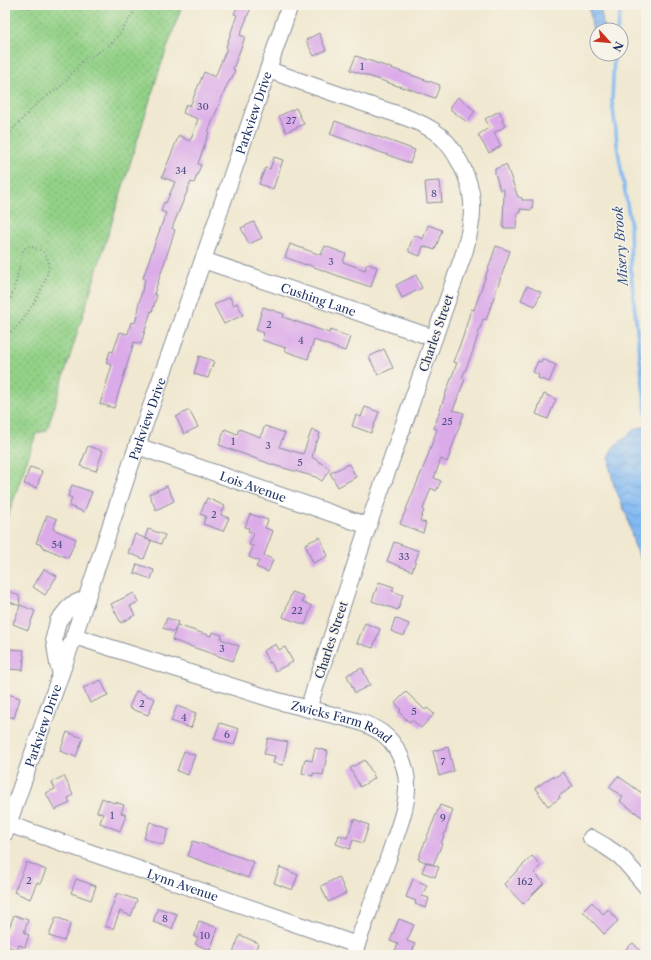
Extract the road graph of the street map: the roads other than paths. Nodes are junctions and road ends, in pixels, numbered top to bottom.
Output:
1 (290, 5) edge
2 (269, 70) junction
3 (203, 260) junction
4 (434, 338) junction
5 (137, 446) junction
6 (368, 526) junction
7 (87, 598) junction
8 (74, 636) junction
9 (61, 673) junction
10 (308, 709) junction
11 (7, 829) edge
12 (591, 838) dead end
13 (646, 886) edge
14 (355, 950) edge

1 - 2 street, Parkview Drive
2 - 3 street, Parkview Drive
2 - 4 street, Charles Street
3 - 4 street, Cushing Lane
3 - 5 street, Parkview Drive
4 - 6 street, Charles Street
5 - 6 street, Lois Avenue
5 - 7 street, Parkview Drive
6 - 10 street, Charles Street
7 - 8 street, Parkview Drive
7 - 9 street
8 - 9 street, Parkview Drive
8 - 10 street, Zwicks Farm Road
9 - 11 street, Parkview Drive
10 - 14 street, Zwicks Farm Road
11 - 14 street, Lynn Avenue
12 - 13 street

